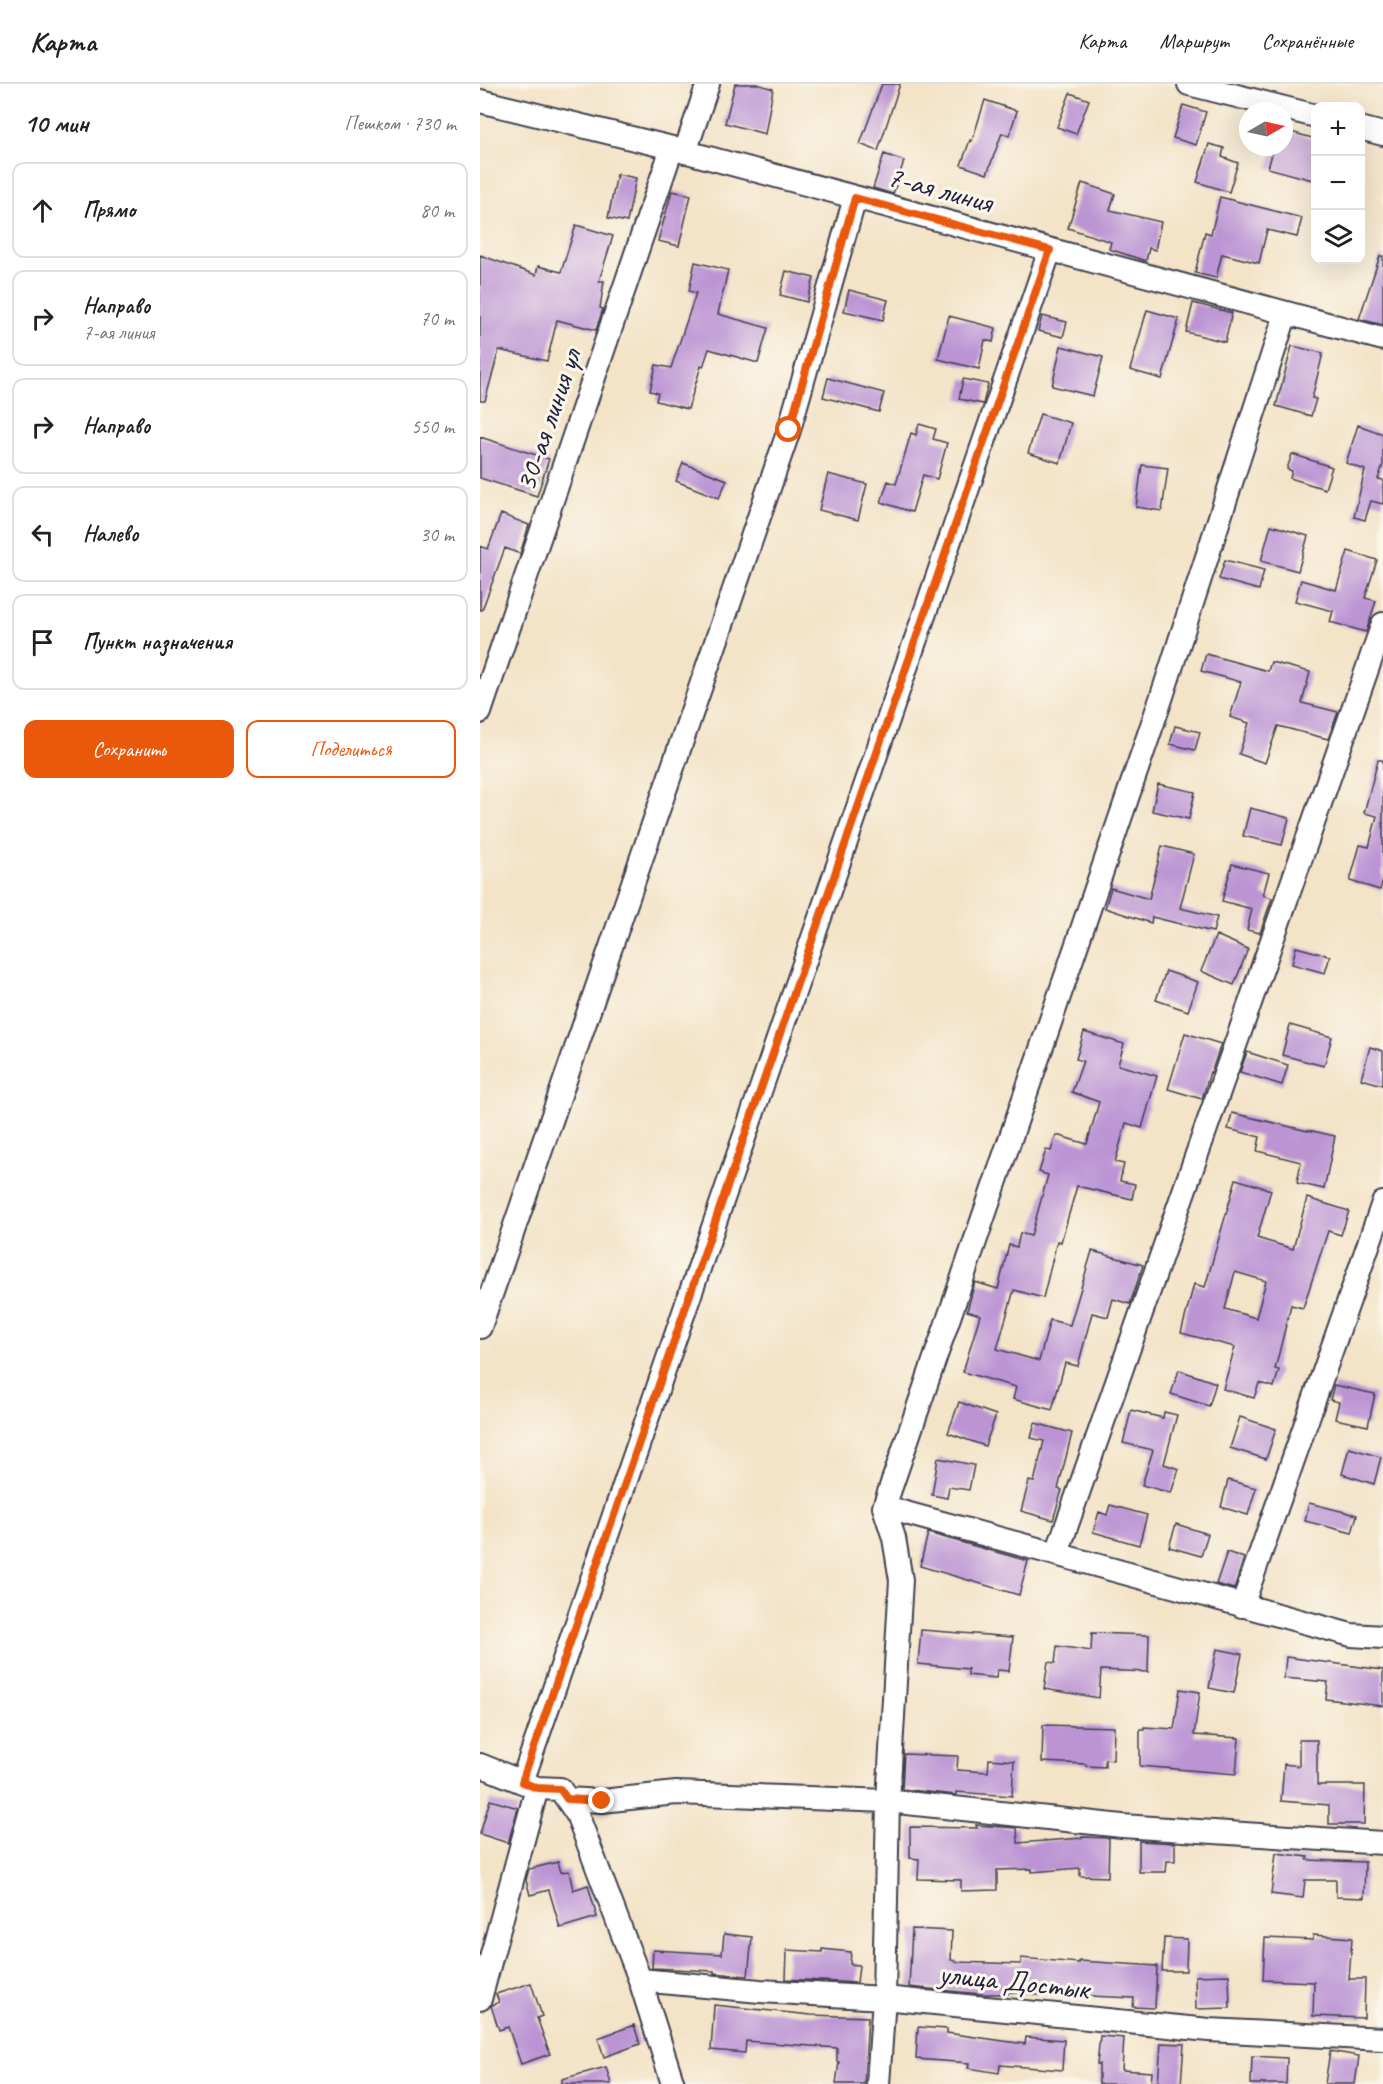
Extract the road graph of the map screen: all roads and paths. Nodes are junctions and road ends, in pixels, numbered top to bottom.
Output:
1 (708, 84) edge
2 (1189, 84) edge
3 (480, 101) edge
4 (1311, 115) edge
5 (1365, 129) edge
6 (1383, 134) edge
7 (678, 150) junction
8 (855, 198) junction
9 (1050, 250) junction
10 (1286, 313) junction
11 (1383, 339) edge
12 (1383, 624) edge
13 (480, 711) edge
14 (1383, 1203) edge
15 (480, 1328) edge
16 (884, 1507) junction
17 (1057, 1553) junction
18 (1242, 1606) junction
19 (1383, 1637) edge
20 (480, 1765) edge
21 (530, 1785) junction
22 (567, 1799) junction
23 (888, 1801) junction
24 (1383, 1843) edge
25 (640, 1980) junction
26 (884, 1998) junction
27 (480, 1999) edge
28 (1383, 2040) edge
29 (673, 2084) edge
30 (878, 2084) edge

1 - 7 street, 30-ая линия ул
2 - 4 street
3 - 7 street, 7-ая линия
5 - 6 street
7 - 8 street, 7-ая линия
7 - 13 street, 30-ая линия ул
8 - 9 street, 7-ая линия
8 - 15 street
9 - 10 street, 7-ая линия
9 - 21 street
10 - 11 street, 7-ая линия
10 - 16 street
12 - 17 street
14 - 18 street
16 - 17 street
16 - 23 street
17 - 18 street
18 - 19 street
20 - 21 street
21 - 22 street
21 - 27 street
22 - 23 street
22 - 25 street
23 - 24 street
23 - 26 street
25 - 26 street, улица Достык
25 - 29 street
26 - 28 street, улица Достык
26 - 30 street

